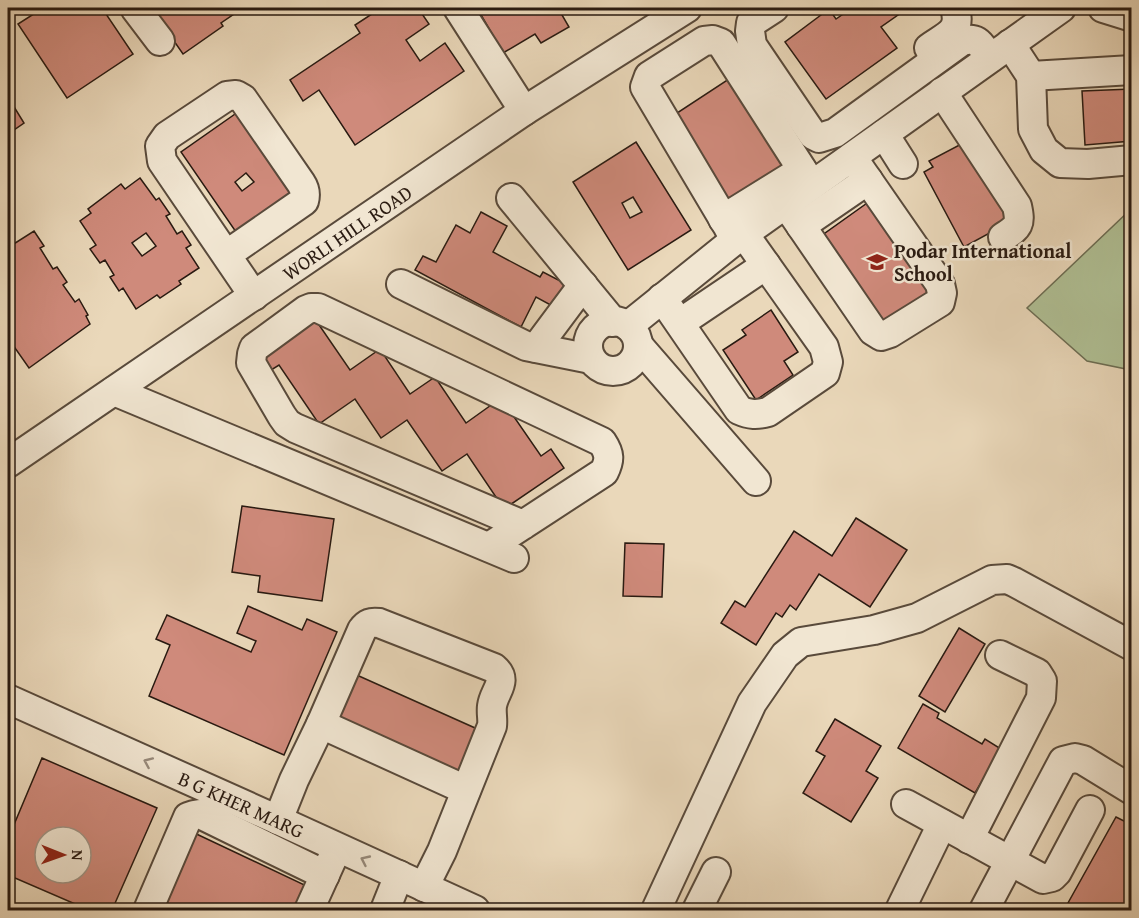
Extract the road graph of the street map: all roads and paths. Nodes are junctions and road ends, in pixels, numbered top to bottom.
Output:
1 (135, 8) edge
2 (458, 8) edge
3 (687, 8) edge
4 (774, 8) edge
5 (955, 8) edge
6 (1061, 8) edge
7 (1103, 8) edge
8 (1131, 16) edge
9 (160, 41) dead end
10 (1000, 51) junction
11 (1131, 70) edge
12 (1031, 76) junction
13 (942, 92) junction
14 (524, 111) junction
15 (854, 119) junction
16 (884, 134) junction
17 (1131, 160) edge
18 (860, 162) junction
19 (903, 164) dead end
20 (807, 178) junction
21 (511, 198) dead end
22 (794, 215) junction
23 (734, 231) junction
24 (1004, 237) dead end
25 (226, 255) junction
26 (765, 265) junction
27 (287, 273) junction
28 (400, 284) dead end
29 (583, 285) junction
30 (254, 296) junction
31 (662, 298) junction
32 (311, 308) junction
33 (680, 323) junction
34 (626, 331) junction
35 (536, 348) junction
36 (591, 359) junction
37 (114, 391) junction
38 (8, 463) edge
39 (756, 481) dead end
40 (523, 525) junction
41 (1131, 646) edge
42 (1000, 655) dead end
43 (10, 708) edge
44 (321, 724) junction
45 (466, 790) junction
46 (1131, 790) edge
47 (906, 804) dead end
48 (1090, 810) dead end
49 (278, 820) junction
50 (942, 824) junction
51 (969, 839) junction
52 (337, 847) junction
53 (1010, 862) junction
54 (717, 872) dead end
55 (325, 875) junction
56 (412, 881) junction
57 (148, 910) edge
58 (309, 910) edge
59 (384, 910) edge
60 (475, 910) edge
61 (656, 910) edge
62 (697, 910) edge
63 (900, 910) edge
64 (984, 910) edge

1 - 9 street
2 - 14 street
3 - 14 street, WORLI HILL ROAD
4 - 15 street
5 - 15 street
6 - 10 street
7 - 8 street
10 - 12 street
10 - 13 street
10 - 15 street
11 - 12 street
12 - 17 street
13 - 16 street
13 - 24 street
14 - 27 street, WORLI HILL ROAD
15 - 18 street
16 - 18 street
16 - 19 street
18 - 20 street
18 - 22 street
18 - 22 street
20 - 22 street
20 - 23 street
20 - 23 street
21 - 29 street
22 - 23 street
23 - 26 street
23 - 31 street
25 - 25 street
25 - 30 street
26 - 33 street
26 - 33 street
27 - 30 street, WORLI HILL ROAD
27 - 32 street
28 - 35 street
29 - 34 street
29 - 35 street
30 - 37 street, WORLI HILL ROAD
31 - 33 street
31 - 34 street
32 - 40 street
32 - 40 street
34 - 36 street
34 - 36 street
34 - 39 street
35 - 36 street
37 - 38 street, WORLI HILL ROAD
37 - 40 street
41 - 61 street
42 - 51 street
49 -> 43 street, B G KHER MARG
44 - 45 street
44 - 45 street
44 - 49 street
45 - 56 street
46 - 53 street
47 - 50 street
48 - 53 street
49 - 52 street, B G KHER MARG
50 - 51 street
50 - 63 street
51 - 53 street
52 - 55 street
56 -> 52 street, B G KHER MARG
53 - 64 street
54 - 62 street
55 - 57 street
55 - 58 street
56 - 59 street
56 - 60 street, B G KHER MARG

